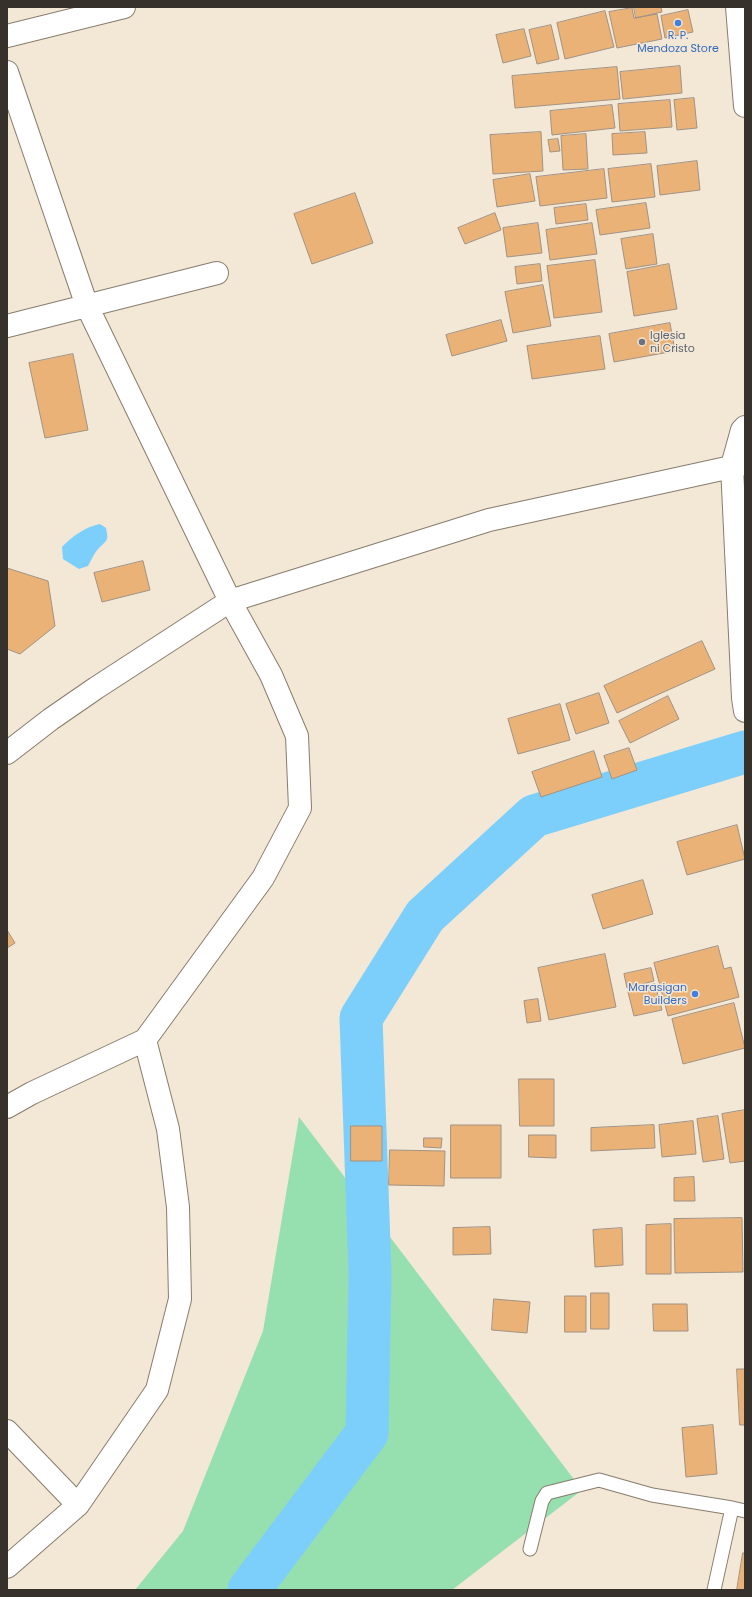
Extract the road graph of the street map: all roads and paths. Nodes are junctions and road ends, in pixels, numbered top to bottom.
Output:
1 (124, 7) edge
2 (736, 7) edge
3 (7, 36) edge
4 (7, 72) edge
5 (745, 106) edge
6 (218, 273) dead end
7 (87, 306) junction
8 (7, 326) edge
9 (745, 427) edge
10 (738, 465) edge
11 (230, 601) junction
12 (744, 704) edge
13 (7, 753) edge
14 (145, 1040) junction
15 (7, 1107) edge
16 (7, 1431) edge
17 (78, 1505) junction
18 (732, 1508) junction
19 (745, 1511) edge
20 (530, 1549) dead end
21 (7, 1567) edge
22 (714, 1590) edge

1 - 3 main road
2 - 5 main road
4 - 7 main road
6 - 7 main road
7 - 8 main road
7 - 11 main road
9 - 10 main road
10 - 11 main road
10 - 12 main road
11 - 13 main road
11 - 14 main road
14 - 15 main road
14 - 17 main road
16 - 17 main road
17 - 21 main road
18 - 19 lane
18 - 20 lane
18 - 22 lane

